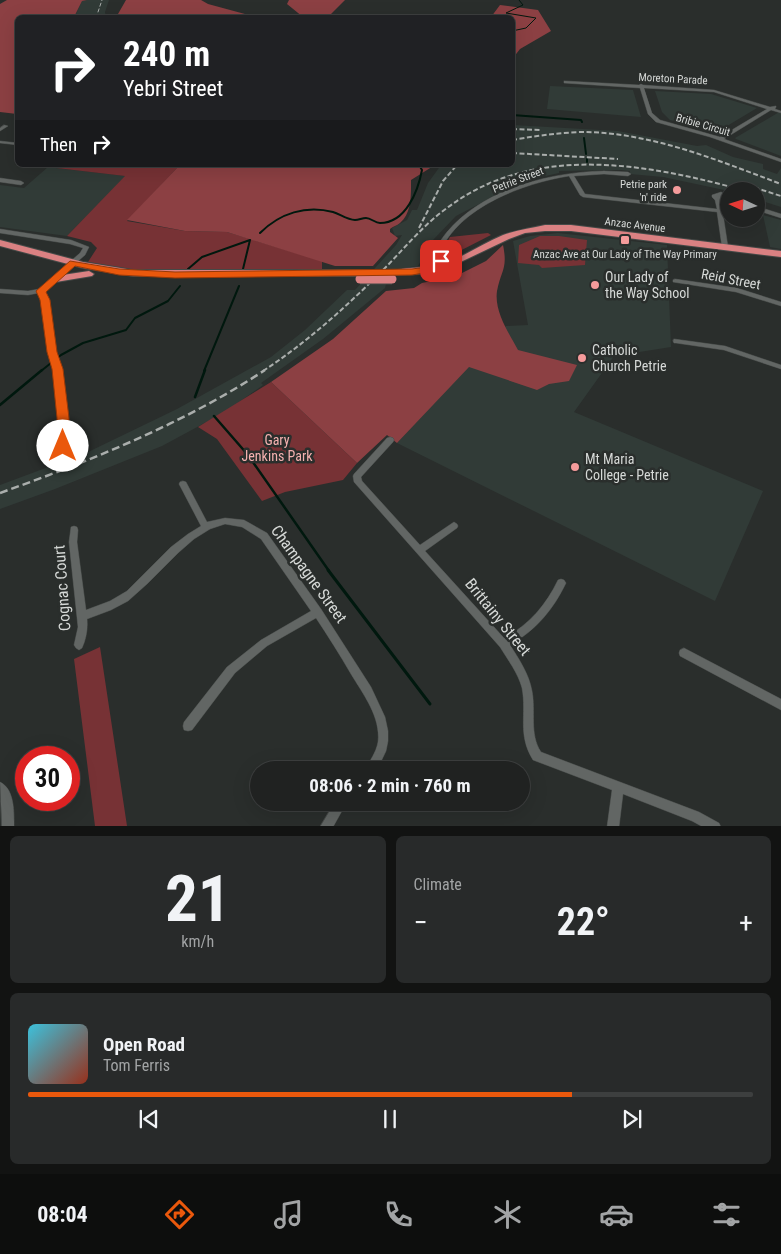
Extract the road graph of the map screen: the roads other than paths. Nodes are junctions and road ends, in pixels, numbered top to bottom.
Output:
1 (565, 82) dead end
2 (642, 86) junction
3 (773, 108) junction
4 (781, 111) edge
5 (6, 126) dead end
6 (0, 130) edge
7 (720, 139) junction
8 (0, 142) edge
9 (15, 144) edge
10 (781, 161) edge
11 (628, 174) dead end
12 (571, 175) junction
13 (0, 180) edge
14 (21, 183) dead end
15 (720, 199) edge
16 (719, 211) junction
17 (765, 211) edge
18 (781, 216) edge
19 (0, 231) edge
20 (0, 243) edge
21 (725, 247) junction
22 (0, 250) edge
23 (437, 252) junction
24 (781, 254) edge
25 (70, 266) junction
26 (440, 268) junction
27 (454, 268) junction
28 (89, 274) junction
29 (363, 276) junction
30 (394, 276) junction
31 (56, 279) junction
32 (0, 291) edge
33 (41, 291) junction
34 (781, 304) edge
35 (781, 308) edge
36 (676, 341) dead end
37 (781, 367) edge
38 (390, 440) dead end
39 (63, 446) dead end
40 (183, 484) dead end
41 (205, 526) junction
42 (454, 526) dead end
43 (74, 530) dead end
44 (420, 550) junction
45 (561, 583) dead end
46 (318, 612) junction
47 (82, 616) junction
48 (503, 644) junction
49 (79, 645) dead end
50 (684, 653) dead end
51 (781, 705) edge
52 (188, 726) dead end
53 (376, 761) edge
54 (618, 786) junction
55 (0, 788) edge
56 (336, 811) edge
57 (8, 826) edge
58 (326, 826) edge
59 (613, 826) edge
60 (715, 826) edge

1 - 2 street, Moreton Parade
2 - 3 street, Moreton Parade
2 - 7 street, Bribie Circuit
3 - 4 street, Moreton Parade
3 - 7 street
5 - 6 street
7 - 10 street, Bribie Circuit
8 - 9 street
11 - 12 street, Petrie Street
12 - 16 street
12 - 23 street, Petrie Street
13 - 14 street
15 - 16 street
16 - 21 street
17 - 18 street
19 - 25 street
20 - 25 highway, Anzac Avenue
21 - 24 highway, Anzac Avenue
21 - 27 highway, Anzac Avenue
22 - 25 highway, Anzac Avenue
23 - 26 street
23 - 27 street
25 - 28 highway, Anzac Avenue
25 - 29 highway, Anzac Avenue
25 - 31 street
26 - 27 highway, Anzac Avenue
26 - 30 highway, Anzac Avenue
27 - 30 highway, Anzac Avenue
28 - 29 highway, Anzac Avenue
28 - 31 highway
29 - 30 highway, Anzac Avenue, bridge
31 - 33 street
32 - 33 street
33 - 39 street
34 - 35 street, Reid Street
36 - 37 street
38 - 44 street, Brittainy Street
40 - 41 street
41 - 46 street, Champagne Street
41 - 47 street, Champagne Street
42 - 44 street
43 - 47 street, Cognac Court
44 - 48 street, Brittainy Street
45 - 48 street
46 - 52 street
46 - 53 street, Champagne Street
47 - 49 street, Cognac Court
48 - 54 street, Brittainy Street
50 - 51 street
54 - 59 street
54 - 60 street, Brittainy Street
55 - 57 street
56 - 58 street

